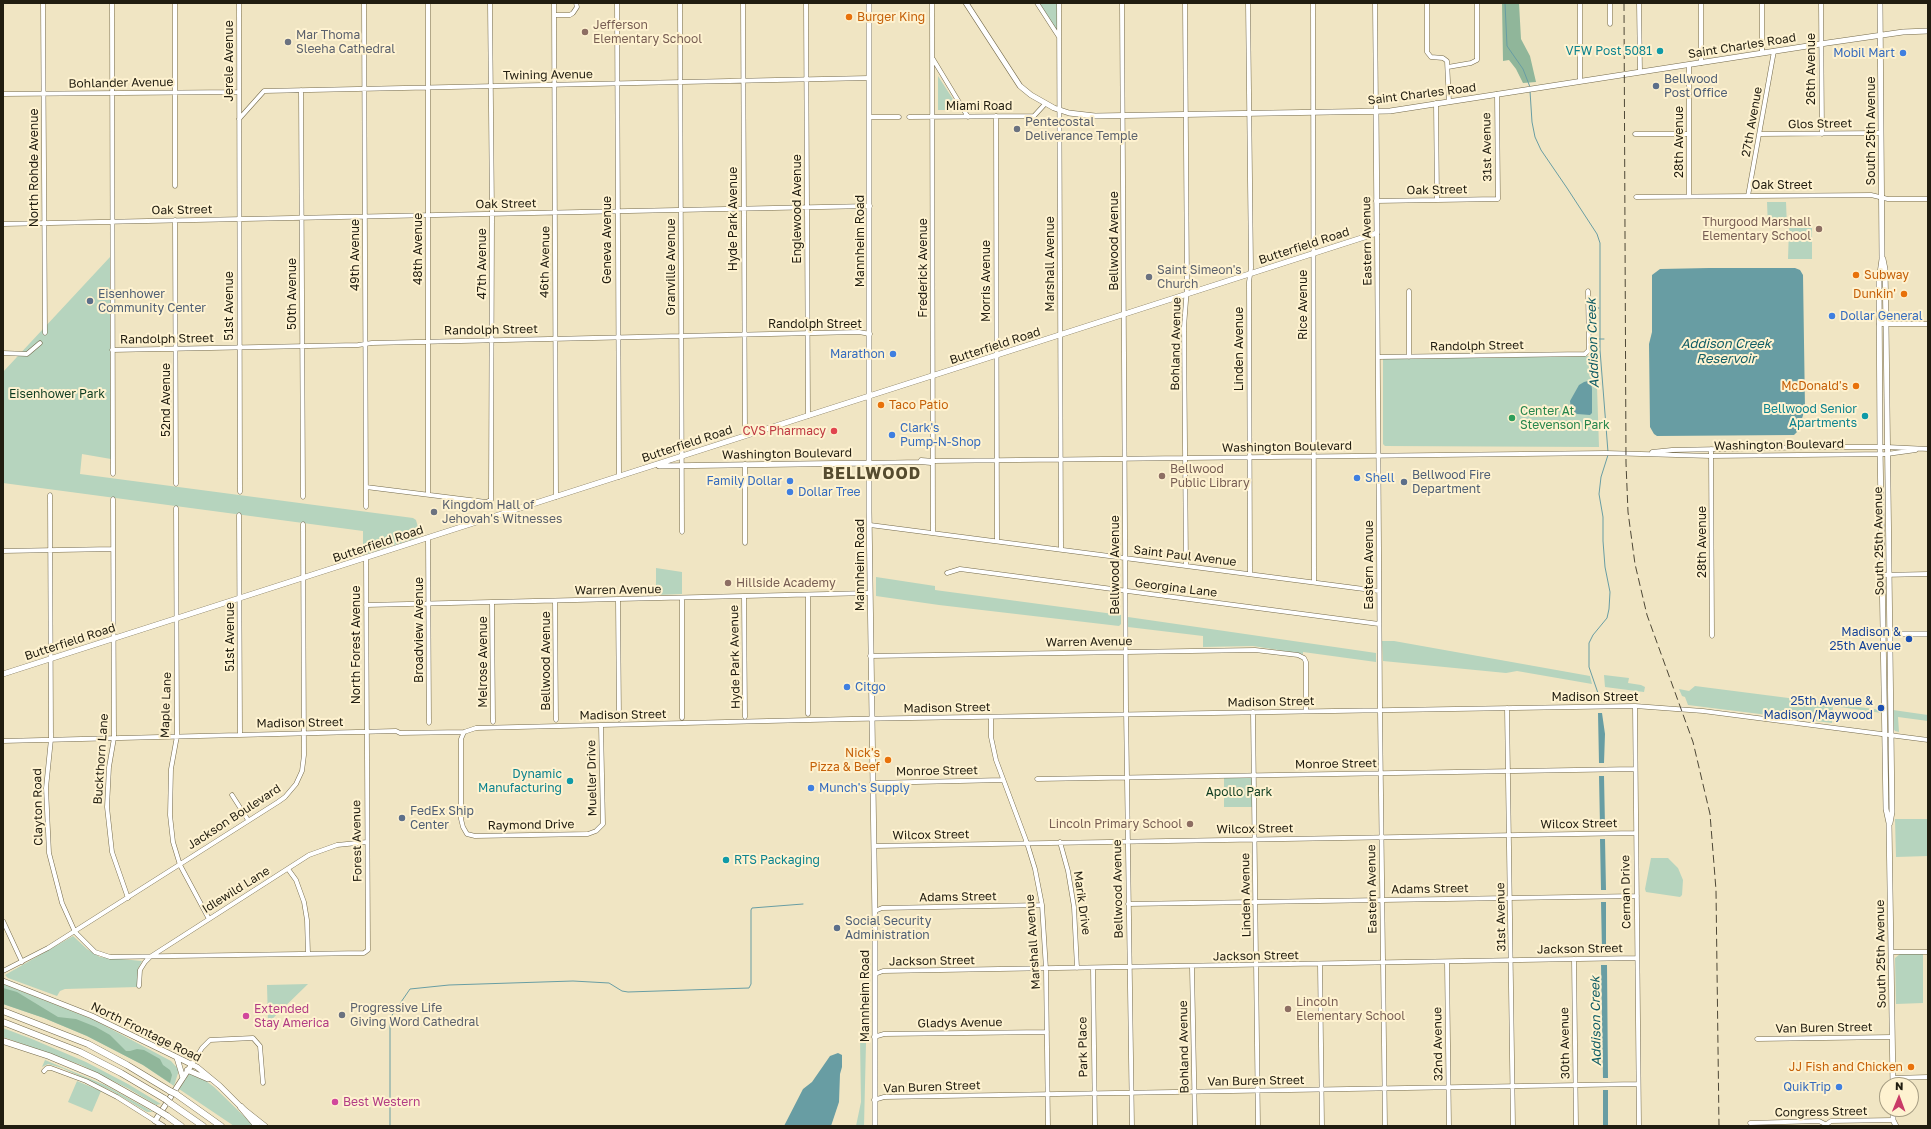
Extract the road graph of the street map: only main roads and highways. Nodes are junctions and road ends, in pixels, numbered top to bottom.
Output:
1 (869, 3) edge
2 (966, 3) edge
3 (1880, 3) edge
4 (1928, 31) edge
5 (1880, 35) junction
6 (1376, 111) junction
7 (1377, 233) joint
8 (1882, 258) junction
9 (1880, 362) junction
10 (1887, 362) junction
11 (870, 397) junction
12 (869, 463) junction
13 (654, 466) junction
14 (1883, 634) junction
15 (1890, 634) junction
16 (1928, 634) edge
17 (3, 674) edge
18 (1888, 734) junction
19 (3, 981) edge
20 (3, 1011) edge
21 (3, 1022) edge
22 (3, 1041) edge
23 (177, 1058) junction
24 (192, 1064) junction
25 (187, 1070) junction
26 (1893, 1077) edge
27 (183, 1078) junction
28 (223, 1091) junction
29 (241, 1107) junction
30 (1893, 1120) joint
31 (163, 1126) edge
32 (182, 1126) edge
33 (203, 1126) edge
34 (221, 1126) edge
35 (257, 1126) edge
36 (265, 1126) edge
37 (875, 1126) edge
38 (1890, 1126) edge
39 (1896, 1126) edge

1 - 11 main road, Mannheim Road
2 - 6 main road, Saint Charles Road
3 - 5 main road, South 25th Avenue
4 - 5 main road, Saint Charles Road
5 - 6 main road, Saint Charles Road
5 - 8 main road, South 25th Avenue
6 - 7 main road, Eastern Avenue
7 - 11 main road, Butterfield Road
8 - 9 main road, South 25th Avenue
8 - 10 main road, South 25th Avenue
9 - 10 main road
9 - 14 main road, South 25th Avenue
10 - 15 main road, South 25th Avenue
11 - 12 main road, Mannheim Road
11 - 13 main road, Butterfield Road
12 - 13 main road, Washington Boulevard
12 - 37 main road, Mannheim Road
13 - 17 main road, Butterfield Road
14 - 15 main road
14 - 18 main road, South 25th Avenue
15 - 16 main road
15 - 18 main road, South 25th Avenue
18 - 26 main road, South 25th Avenue
19 - 23 main road, North Frontage Road
20 - 34 highway
21 - 33 highway
22 - 32 highway, bridge
23 - 24 main road, North Frontage Road
23 - 27 main road
24 - 25 main road
24 - 28 main road, North Frontage Road
25 - 27 main road
25 - 28 main road
27 - 31 main road
28 - 29 main road, North Frontage Road
29 - 35 highway
29 - 36 main road, North Frontage Road
30 - 38 main road
30 - 39 main road

